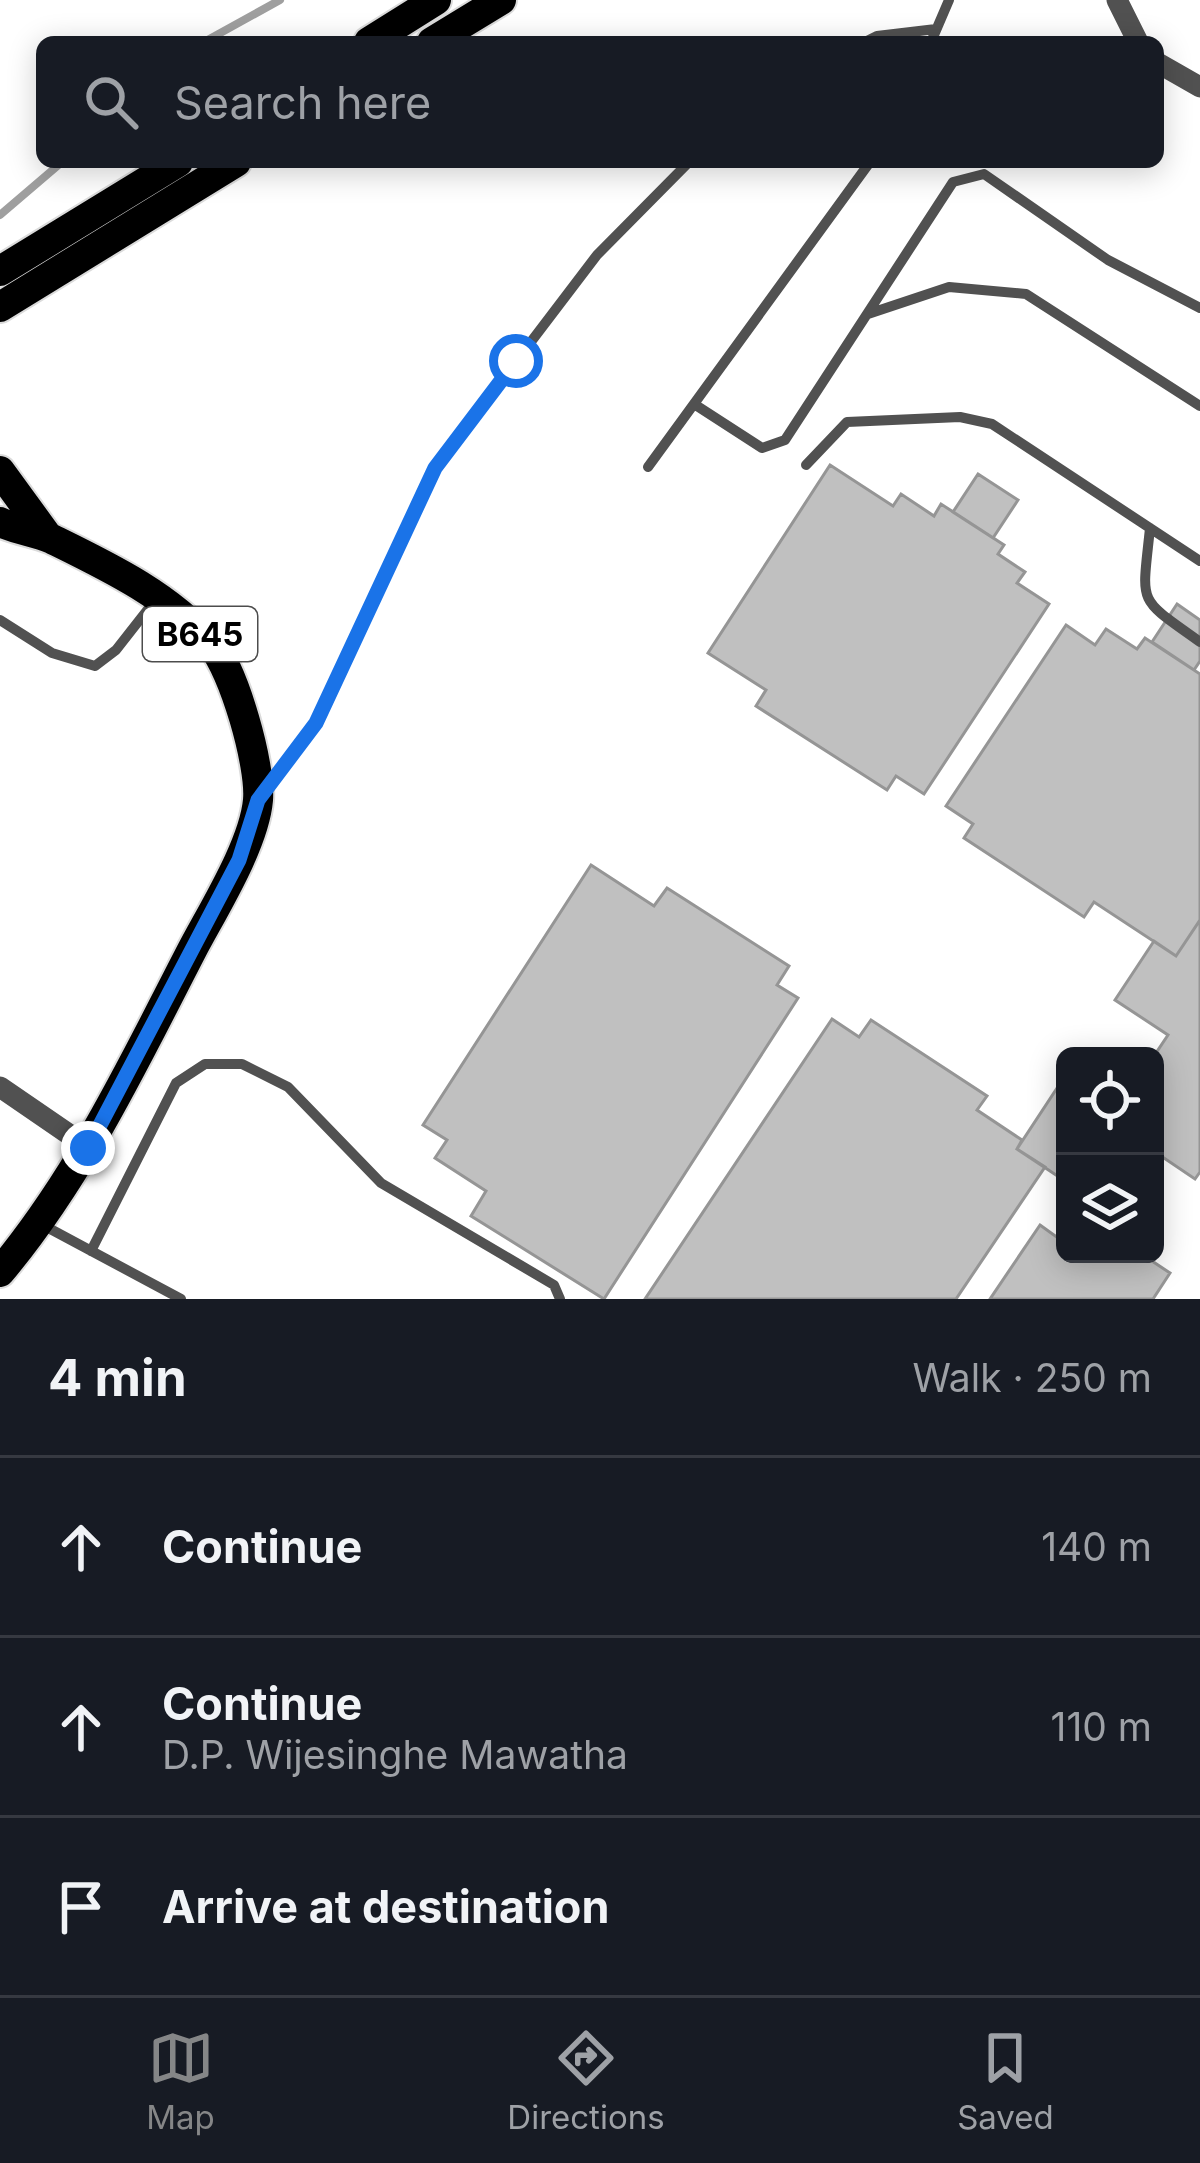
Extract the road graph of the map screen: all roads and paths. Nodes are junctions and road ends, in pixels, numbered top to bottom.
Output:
1 (436, 0) edge
2 (501, 0) edge
3 (949, 0) edge
4 (1117, 0) edge
5 (936, 29) junction
6 (379, 36) edge
7 (442, 36) edge
8 (884, 36) edge
9 (933, 36) edge
10 (1135, 36) edge
11 (1164, 66) edge
12 (1200, 87) edge
13 (170, 168) edge
14 (225, 168) edge
15 (683, 168) edge
16 (866, 168) edge
17 (7, 290) edge
18 (1200, 308) edge
19 (868, 314) junction
20 (0, 331) edge
21 (694, 404) junction
22 (1200, 406) edge
23 (806, 465) dead end
24 (648, 466) dead end
25 (0, 471) edge
26 (0, 522) edge
27 (1150, 528) junction
28 (48, 537) junction
29 (1200, 562) edge
30 (158, 597) junction
31 (0, 620) edge
32 (1200, 642) edge
33 (258, 800) junction
34 (0, 1087) edge
35 (88, 1148) junction
36 (40, 1223) junction
37 (91, 1251) junction
38 (0, 1272) edge
39 (181, 1299) edge
40 (560, 1299) edge

1 - 6 main road
2 - 7 main road
3 - 5 lane
4 - 10 street
5 - 8 lane
5 - 9 lane
11 - 12 street
13 - 17 main road
14 - 17 main road
15 - 33 lane
16 - 21 lane
17 - 20 main road
18 - 19 lane
19 - 21 lane
19 - 22 lane
21 - 24 lane
23 - 27 lane
25 - 28 main road, B645
26 - 28 main road, B645
27 - 29 lane
27 - 32 lane
28 - 30 main road, B645
30 - 31 lane
30 - 33 main road, B645
33 - 35 main road, B645
34 - 35 street
35 - 36 main road, B645
36 - 37 lane
36 - 38 main road, B645
37 - 39 lane
37 - 40 lane

